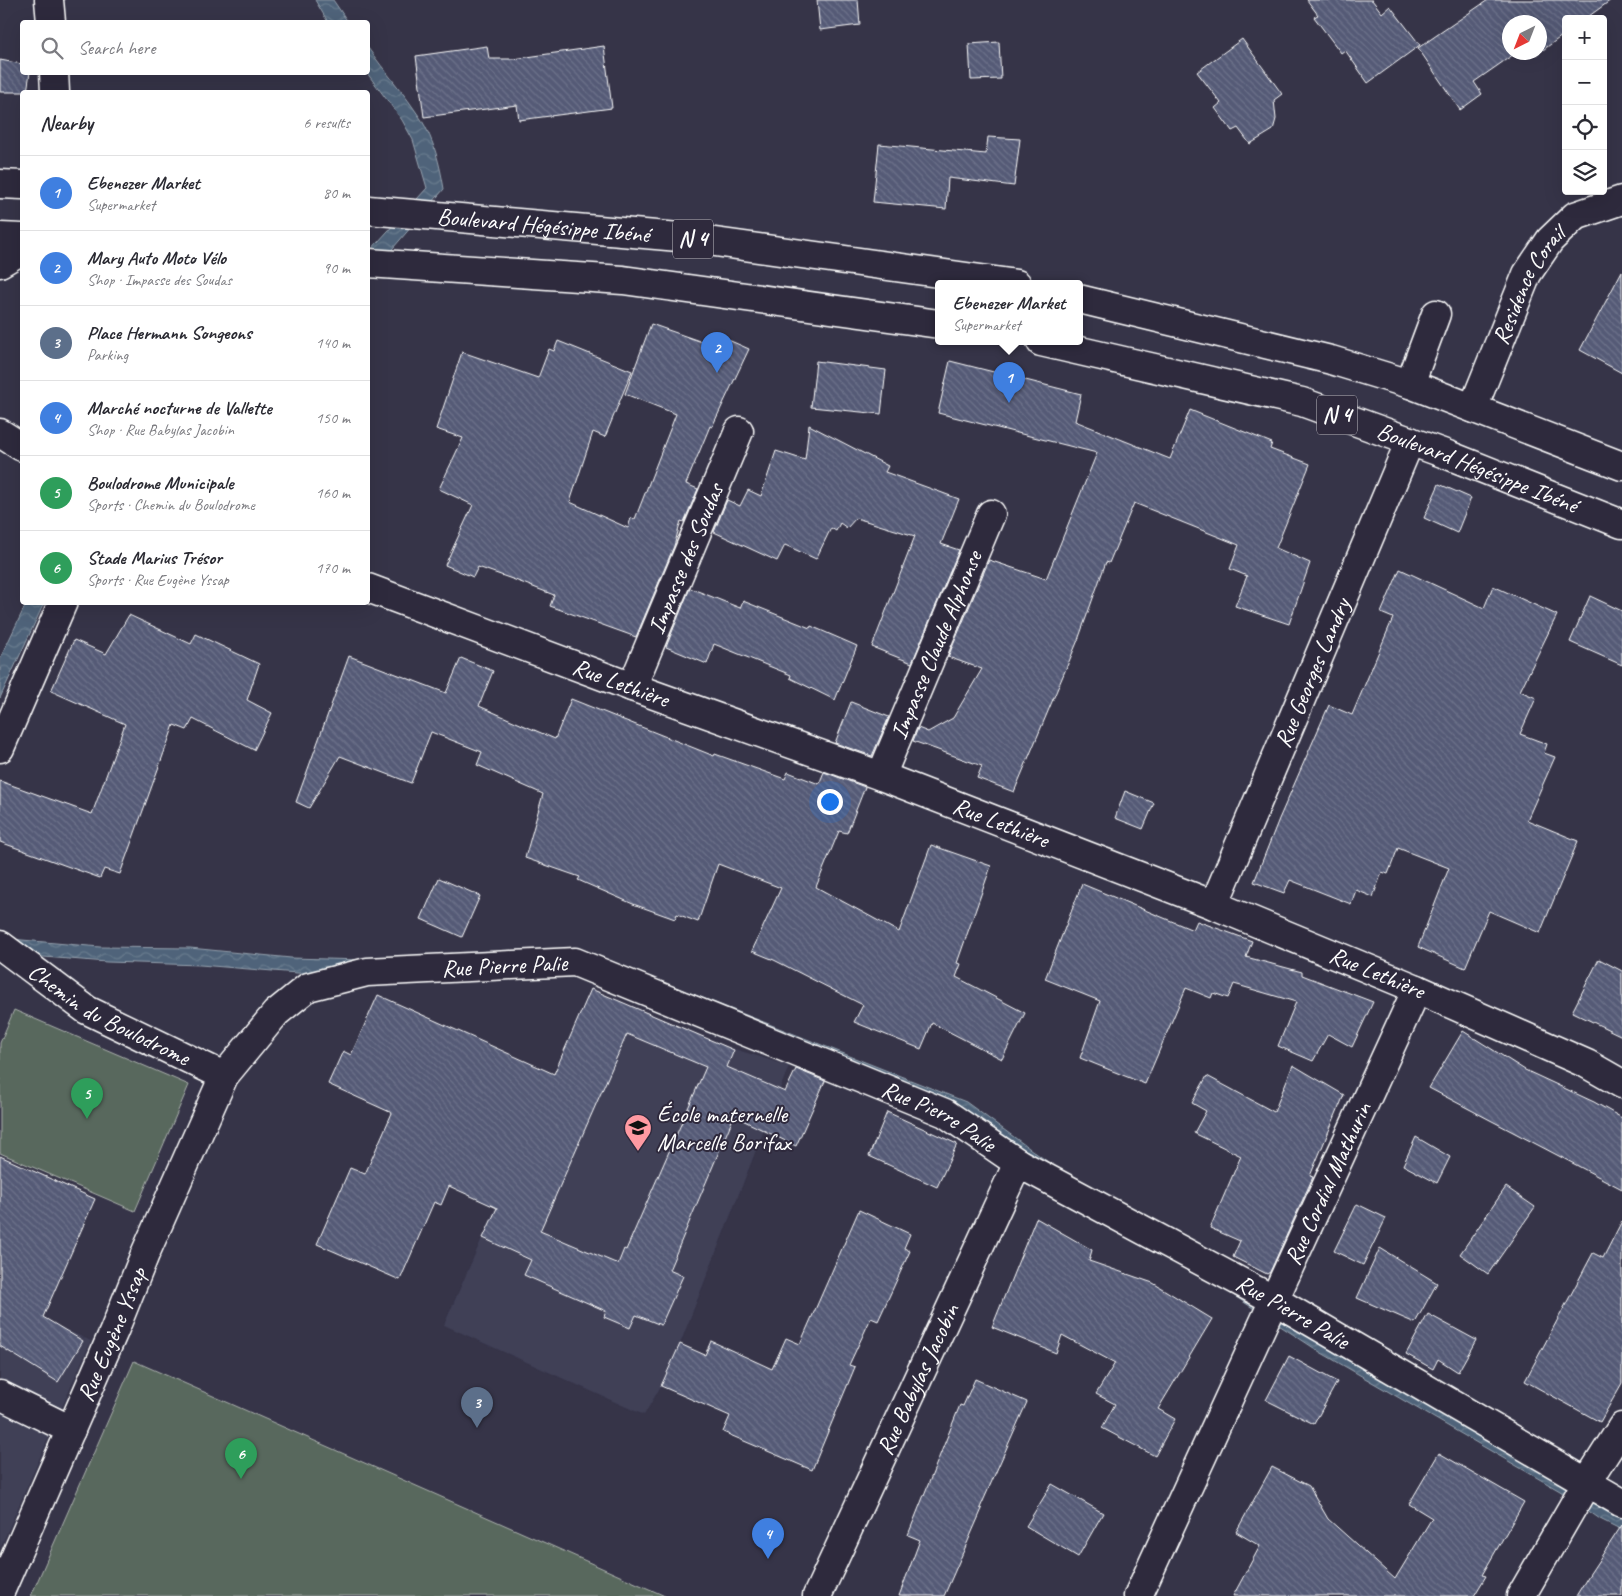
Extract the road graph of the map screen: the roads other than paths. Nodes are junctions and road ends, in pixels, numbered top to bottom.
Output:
1 (50, 0) edge
2 (51, 20) edge
3 (54, 75) edge
4 (55, 90) edge
5 (0, 184) edge
6 (20, 185) edge
7 (1622, 200) edge
8 (370, 210) edge
9 (0, 237) edge
10 (20, 238) edge
11 (20, 251) edge
12 (0, 263) edge
13 (370, 263) edge
14 (988, 280) edge
15 (1083, 300) edge
16 (1436, 314) dead end
17 (935, 323) edge
18 (1055, 345) edge
19 (1410, 384) junction
20 (1473, 408) junction
21 (739, 431) dead end
22 (0, 433) edge
23 (1410, 441) junction
24 (20, 446) edge
25 (1622, 466) edge
26 (991, 514) dead end
27 (1622, 524) edge
28 (370, 589) edge
29 (63, 605) edge
30 (632, 688) junction
31 (0, 748) edge
32 (881, 776) junction
33 (1214, 905) junction
34 (0, 945) edge
35 (1417, 989) junction
36 (224, 1076) junction
37 (1622, 1084) edge
38 (1018, 1163) junction
39 (1274, 1300) junction
40 (0, 1394) edge
41 (1622, 1426) edge
42 (71, 1430) junction
43 (1587, 1482) junction
44 (1622, 1503) edge
45 (0, 1592) edge
46 (817, 1596) edge
47 (1138, 1596) edge
48 (1521, 1596) edge

1 - 2 street
3 - 4 street
5 - 6 street
7 - 20 street, Residence Corail
8 - 14 street, Boulevard Hégésippe Ibéné / N 4
9 - 10 street
11 - 12 street
13 - 17 street, Boulevard Hégésippe Ibéné / N 4
15 - 19 street, N 4
16 - 19 street
18 - 23 street, Boulevard Hégésippe Ibéné / N 4
19 - 20 street, N 4
20 - 25 street, N 4
21 - 30 street, Impasse des Soudas
22 - 24 street
23 - 27 street, Boulevard Hégésippe Ibéné / N 4
23 - 33 street, Rue Georges Landry
26 - 32 street, Impasse Claude Alphonse
28 - 30 street, Rue Lethière
29 - 31 street
30 - 32 street, Rue Lethière
32 - 33 street, Rue Lethière
33 - 35 street, Rue Lethière
34 - 36 street, Chemin du Boulodrome
35 - 37 street, Rue Lethière
35 - 39 street, Rue Cordial Mathurin
36 - 38 street, Rue Pierre Palie
36 - 42 street, Rue Eugène Yssap
38 - 39 street, Rue Pierre Palie
38 - 46 street, Rue Babylas Jacobin
39 - 43 street, Rue Pierre Palie
39 - 47 street, Rue Cordial Mathurin
40 - 42 street
41 - 43 street
42 - 45 street, Rue Eugène Yssap
43 - 44 street, Rue Pierre Palie
43 - 48 street

